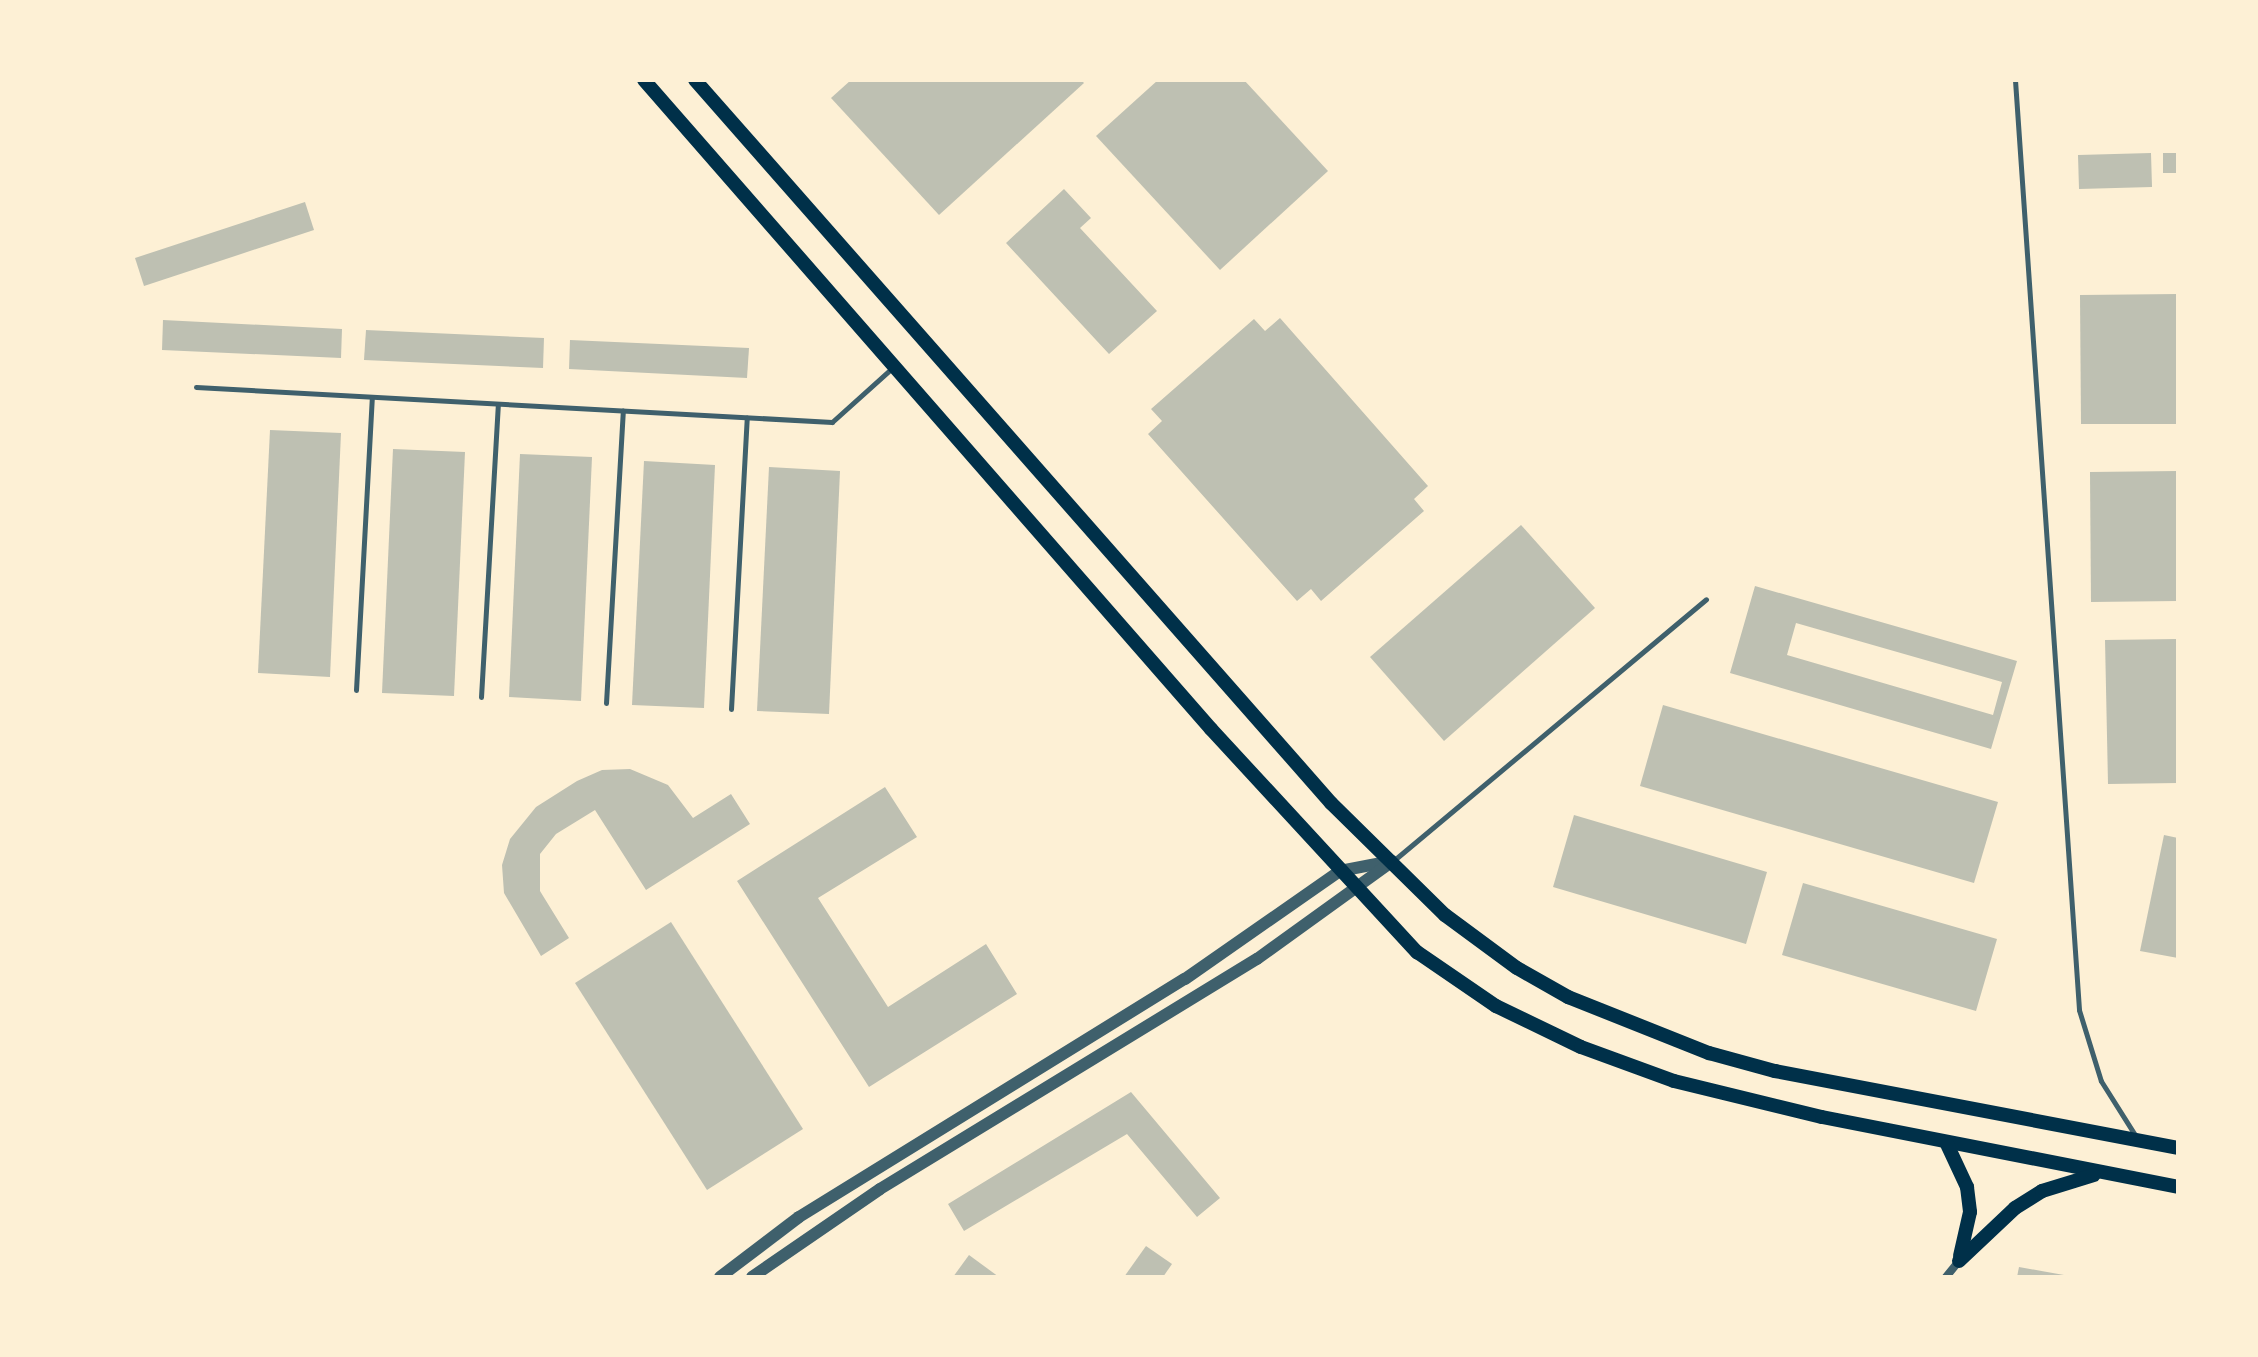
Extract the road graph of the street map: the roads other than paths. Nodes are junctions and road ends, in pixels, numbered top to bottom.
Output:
1 (644, 80) edge
2 (695, 80) edge
3 (2015, 80) edge
4 (896, 365) junction
5 (196, 387) dead end
6 (372, 397) junction
7 (498, 404) junction
8 (623, 410) junction
9 (747, 417) junction
10 (1706, 599) dead end
11 (356, 690) dead end
12 (481, 697) dead end
13 (606, 703) dead end
14 (731, 709) dead end
15 (1392, 861) junction
16 (1340, 871) junction
17 (1356, 887) junction
18 (2140, 1141) junction
19 (1946, 1142) junction
20 (2178, 1148) edge
21 (2104, 1173) junction
22 (2178, 1187) edge
23 (1959, 1261) junction
24 (720, 1277) edge
25 (752, 1277) edge
26 (1946, 1277) edge

1 - 4 main road
2 - 15 main road
3 - 18 lane
4 - 9 lane
4 - 16 main road
5 - 6 lane
6 - 7 lane
6 - 11 lane
7 - 8 lane
7 - 12 lane
8 - 9 lane
8 - 13 lane
9 - 14 lane
10 - 15 lane
15 - 16 street
15 - 17 street
15 - 18 main road
16 - 17 main road
16 - 24 street
17 - 19 main road
17 - 25 street
18 - 20 main road
19 - 21 main road
19 - 23 main road
21 - 22 main road
21 - 23 main road
23 - 26 street

